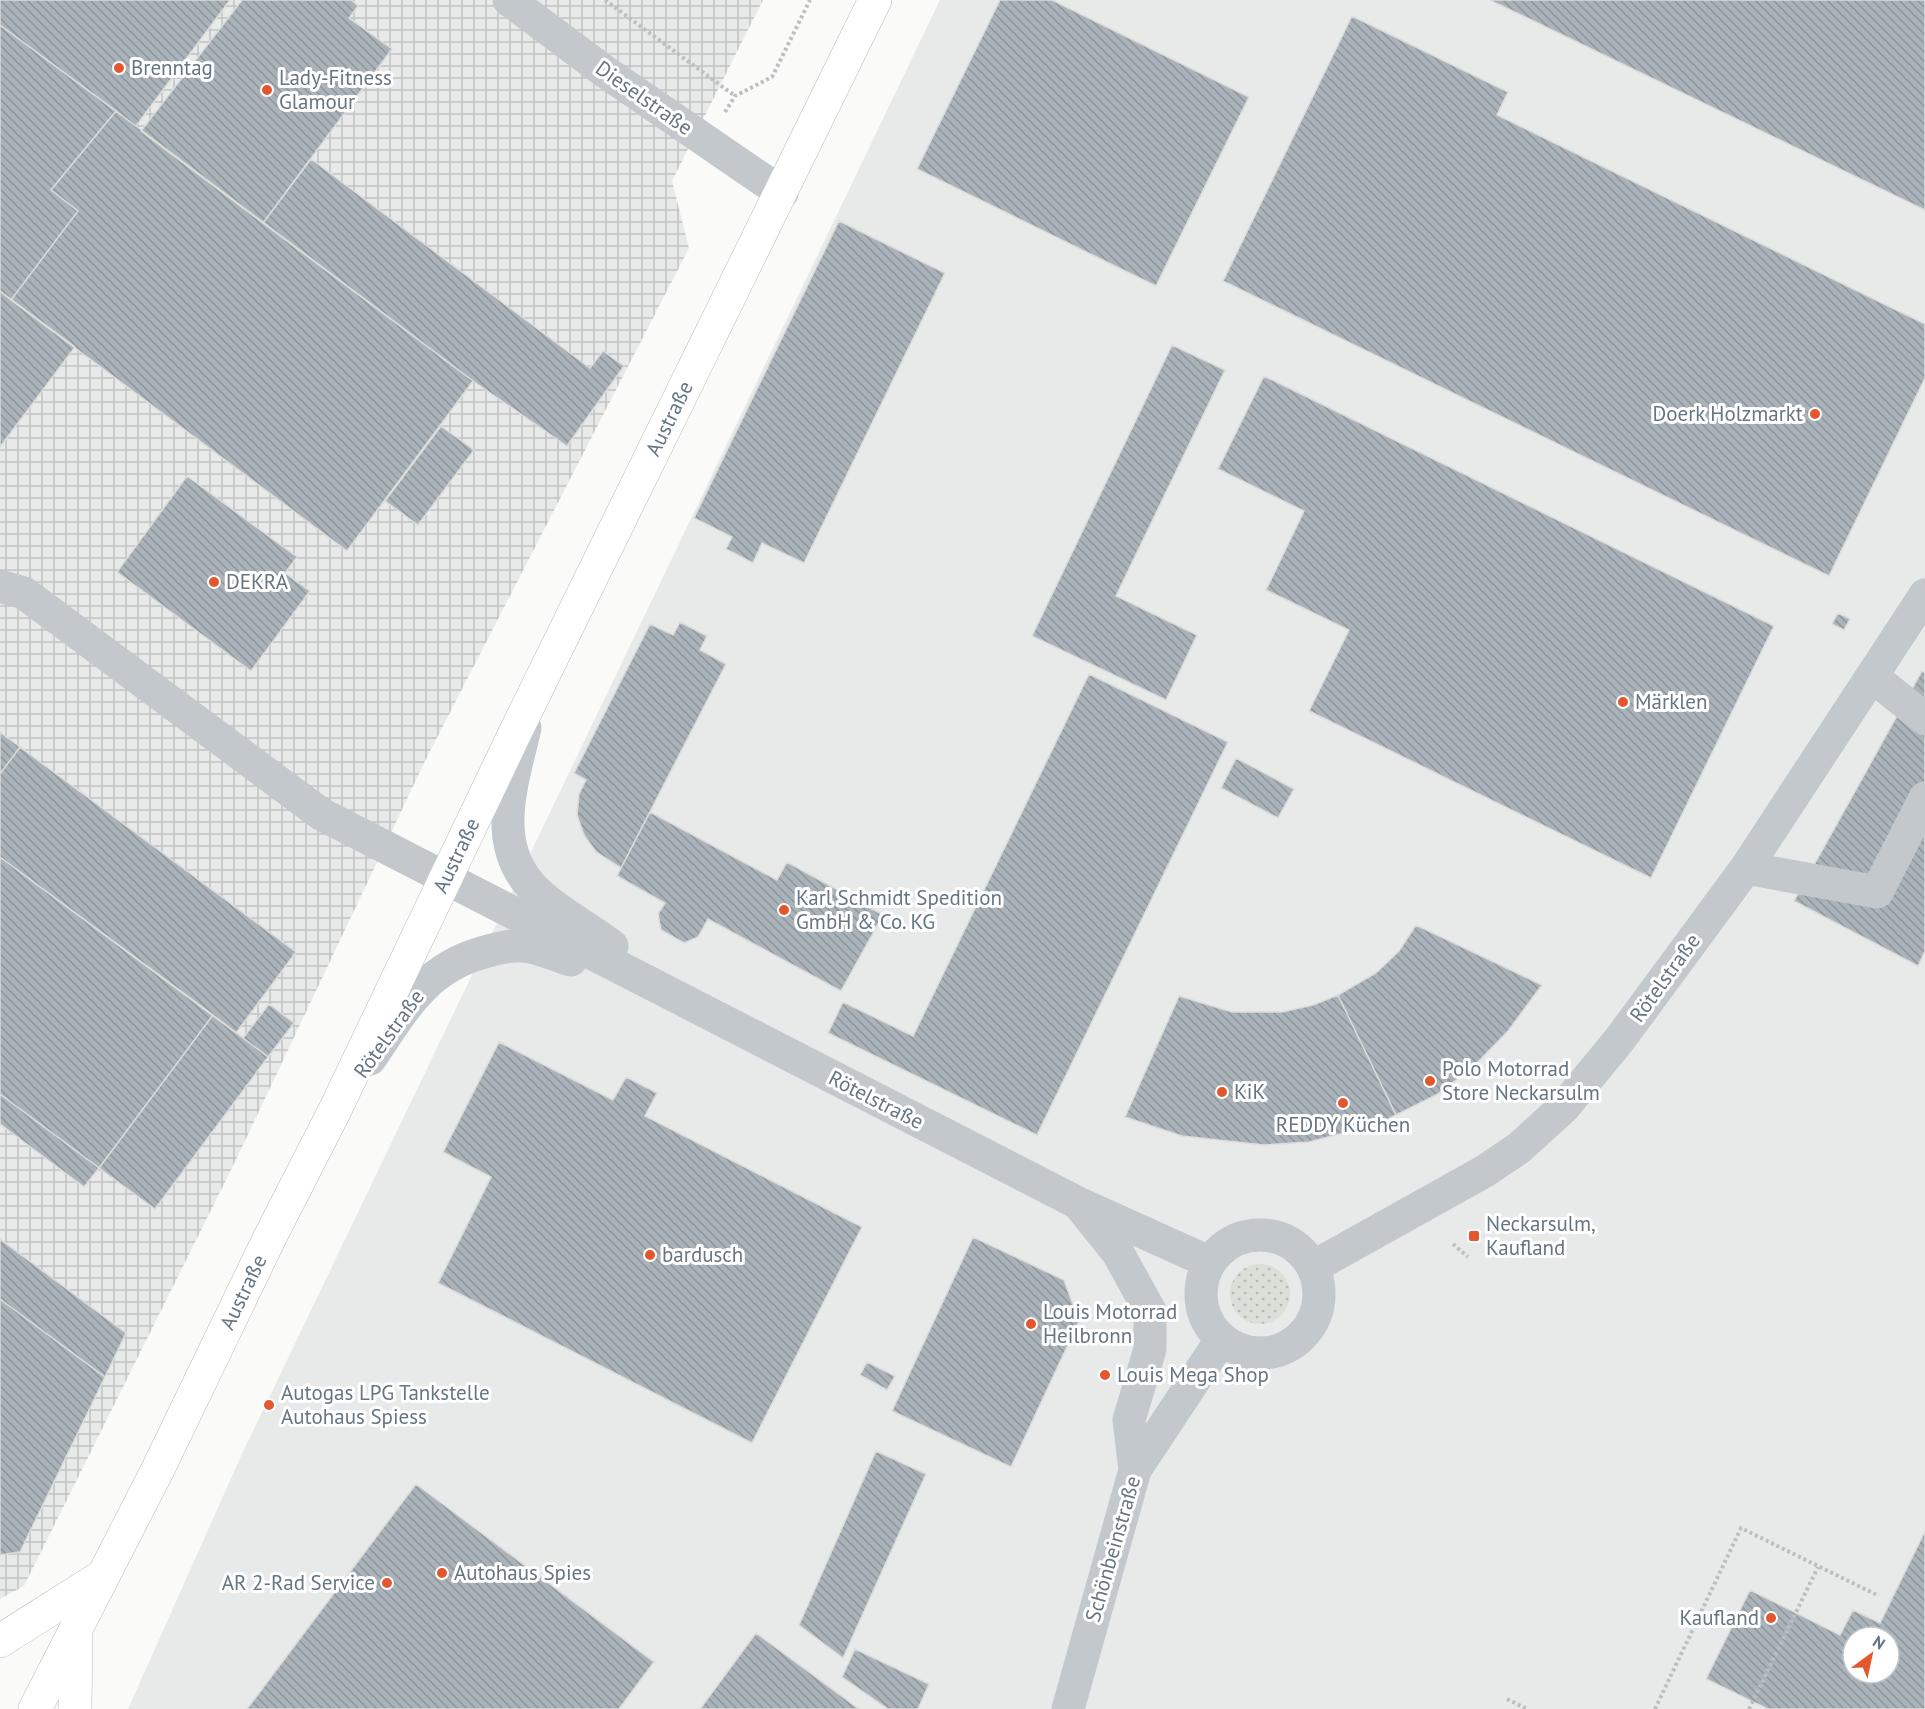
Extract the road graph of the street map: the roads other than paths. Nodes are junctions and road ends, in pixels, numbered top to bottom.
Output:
1 (509, 0) edge
2 (875, 0) edge
3 (782, 193) junction
4 (0, 586) edge
5 (1925, 595) edge
6 (1873, 677) junction
7 (531, 701) junction
8 (1925, 719) edge
9 (1925, 798) edge
10 (1746, 868) junction
11 (447, 879) junction
12 (665, 991) junction
13 (335, 1110) junction
14 (1078, 1203) junction
15 (1209, 1262) junction
16 (1313, 1267) junction
17 (1221, 1340) junction
18 (1135, 1470) junction
19 (102, 1576) junction
20 (77, 1625) junction
21 (0, 1641) edge
22 (35, 1709) edge
23 (75, 1709) edge
24 (1068, 1709) edge

1 - 3 street, Dieselstraße
2 - 3 main road, Austraße
3 - 7 main road, Austraße
4 - 11 street, Rötelstraße
5 - 6 street, Rötelstraße
6 - 8 street
6 - 10 street, Rötelstraße
7 - 11 main road, Austraße
7 - 12 street, Rötelstraße
9 - 10 street
10 - 16 street, Rötelstraße
11 - 12 street, Rötelstraße
11 - 13 main road, Austraße
12 - 13 street, Rötelstraße
12 - 14 street, Rötelstraße
13 - 19 main road, Austraße
14 - 15 street, Rötelstraße
14 - 18 street, Rötelstraße
15 - 16 street
15 - 17 street
16 - 17 street
17 - 18 street, Schönbeinstraße
18 - 24 street, Schönbeinstraße
19 - 20 main road, Austraße
19 - 21 main road
20 - 22 main road, Austraße
20 - 23 main road

